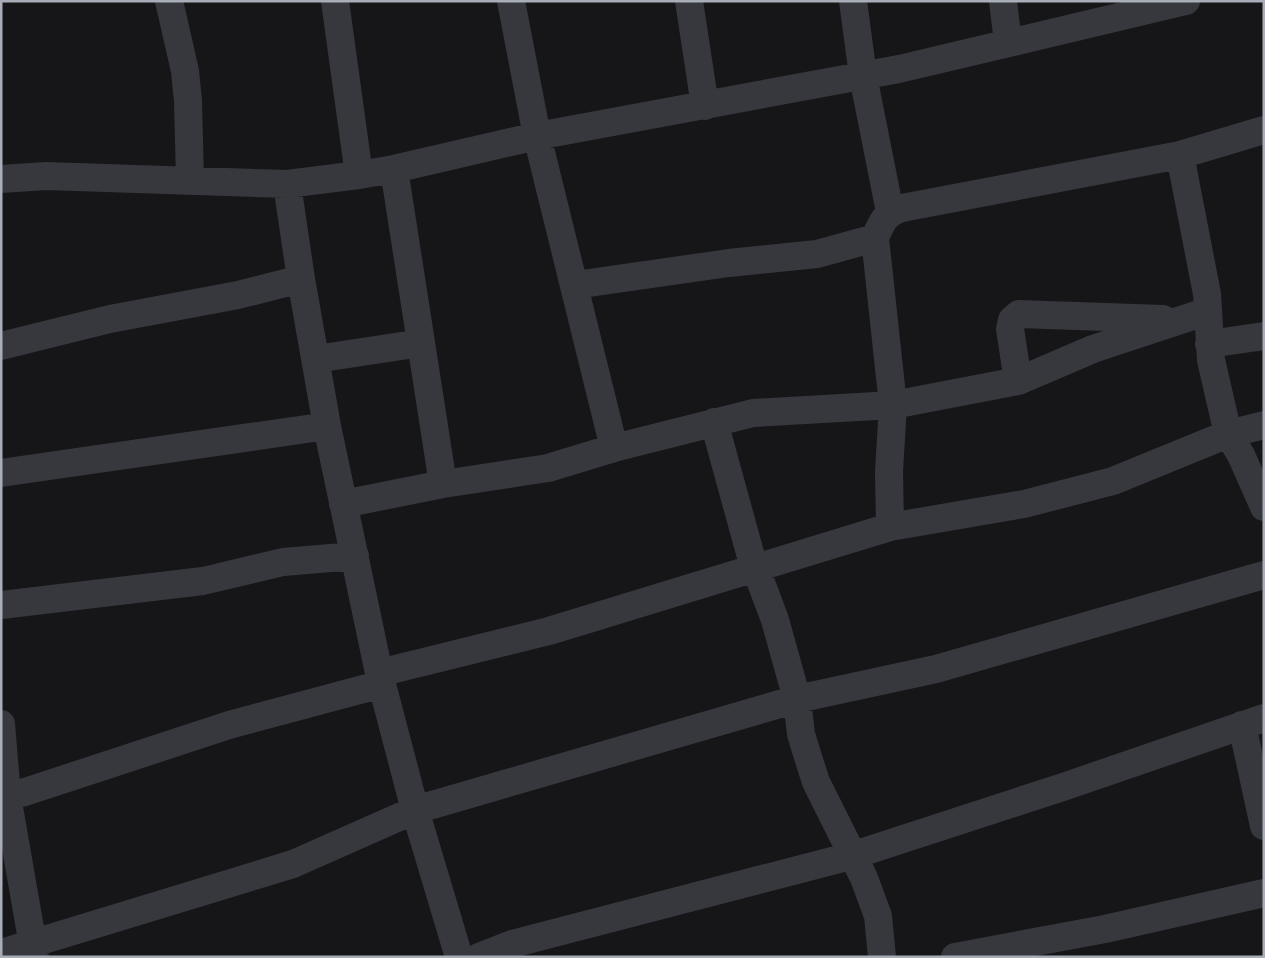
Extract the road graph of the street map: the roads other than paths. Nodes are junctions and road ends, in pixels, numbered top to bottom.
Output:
1 (169, 1) edge
2 (335, 1) edge
3 (511, 1) edge
4 (689, 1) edge
5 (853, 1) edge
6 (1003, 1) edge
7 (1174, 3) edge
8 (1008, 43) junction
9 (863, 76) junction
10 (705, 106) junction
11 (1264, 130) edge
12 (537, 136) junction
13 (1180, 155) junction
14 (394, 170) junction
15 (359, 175) junction
16 (1, 179) edge
17 (190, 180) junction
18 (287, 184) junction
19 (890, 212) junction
20 (874, 238) junction
21 (301, 279) junction
22 (575, 285) junction
23 (1208, 311) junction
24 (1182, 320) junction
25 (1264, 336) edge
26 (421, 343) junction
27 (1209, 344) junction
28 (1, 346) edge
29 (316, 359) junction
30 (1018, 382) junction
31 (893, 405) junction
32 (714, 422) junction
33 (1264, 425) edge
34 (327, 426) junction
35 (1228, 434) junction
36 (614, 448) junction
37 (1, 473) edge
38 (443, 484) junction
39 (343, 504) junction
40 (1264, 507) edge
41 (890, 527) junction
42 (355, 556) junction
43 (757, 569) junction
44 (1264, 574) edge
45 (1, 604) edge
46 (381, 678) junction
47 (797, 699) junction
48 (1253, 722) edge
49 (1, 724) edge
50 (4, 796) edge
51 (415, 810) junction
52 (1264, 826) edge
53 (851, 856) junction
54 (1264, 893) edge
55 (34, 950) edge
56 (1, 953) edge
57 (486, 955) edge
58 (460, 957) edge
59 (882, 957) edge
60 (955, 957) edge

1 - 17 street
2 - 15 street
3 - 12 street
4 - 10 street
5 - 9 street
6 - 8 street
7 - 8 street
8 - 9 street
9 - 10 street
9 - 19 street
10 - 12 street
11 - 13 street
12 - 14 street
12 - 22 street
13 - 19 street
13 - 23 street
14 - 15 street
14 - 26 street
15 - 18 street
16 - 17 street
17 - 18 street
18 - 21 street
19 - 20 street
20 - 22 street
20 - 31 street
21 - 28 street
21 - 29 street
22 - 36 street
23 - 24 street
23 - 27 street
24 - 30 street
24 - 30 street
25 - 27 street
26 - 29 street
26 - 38 street
27 - 35 street
29 - 34 street
30 - 31 street
31 - 32 street
31 - 41 street
32 - 36 street
32 - 43 street
33 - 35 street
34 - 37 street
34 - 39 street
35 - 40 street
35 - 41 street
36 - 38 street
38 - 39 street
39 - 42 street
41 - 43 street
42 - 45 street
42 - 46 street
43 - 46 street
43 - 47 street
44 - 47 street
46 - 50 street
46 - 51 street
47 - 51 street
47 - 53 street
48 - 52 street
48 - 53 street
49 - 50 street
50 - 55 street
51 - 55 street
51 - 58 street
53 - 57 street
53 - 59 street
54 - 60 street
55 - 56 street

